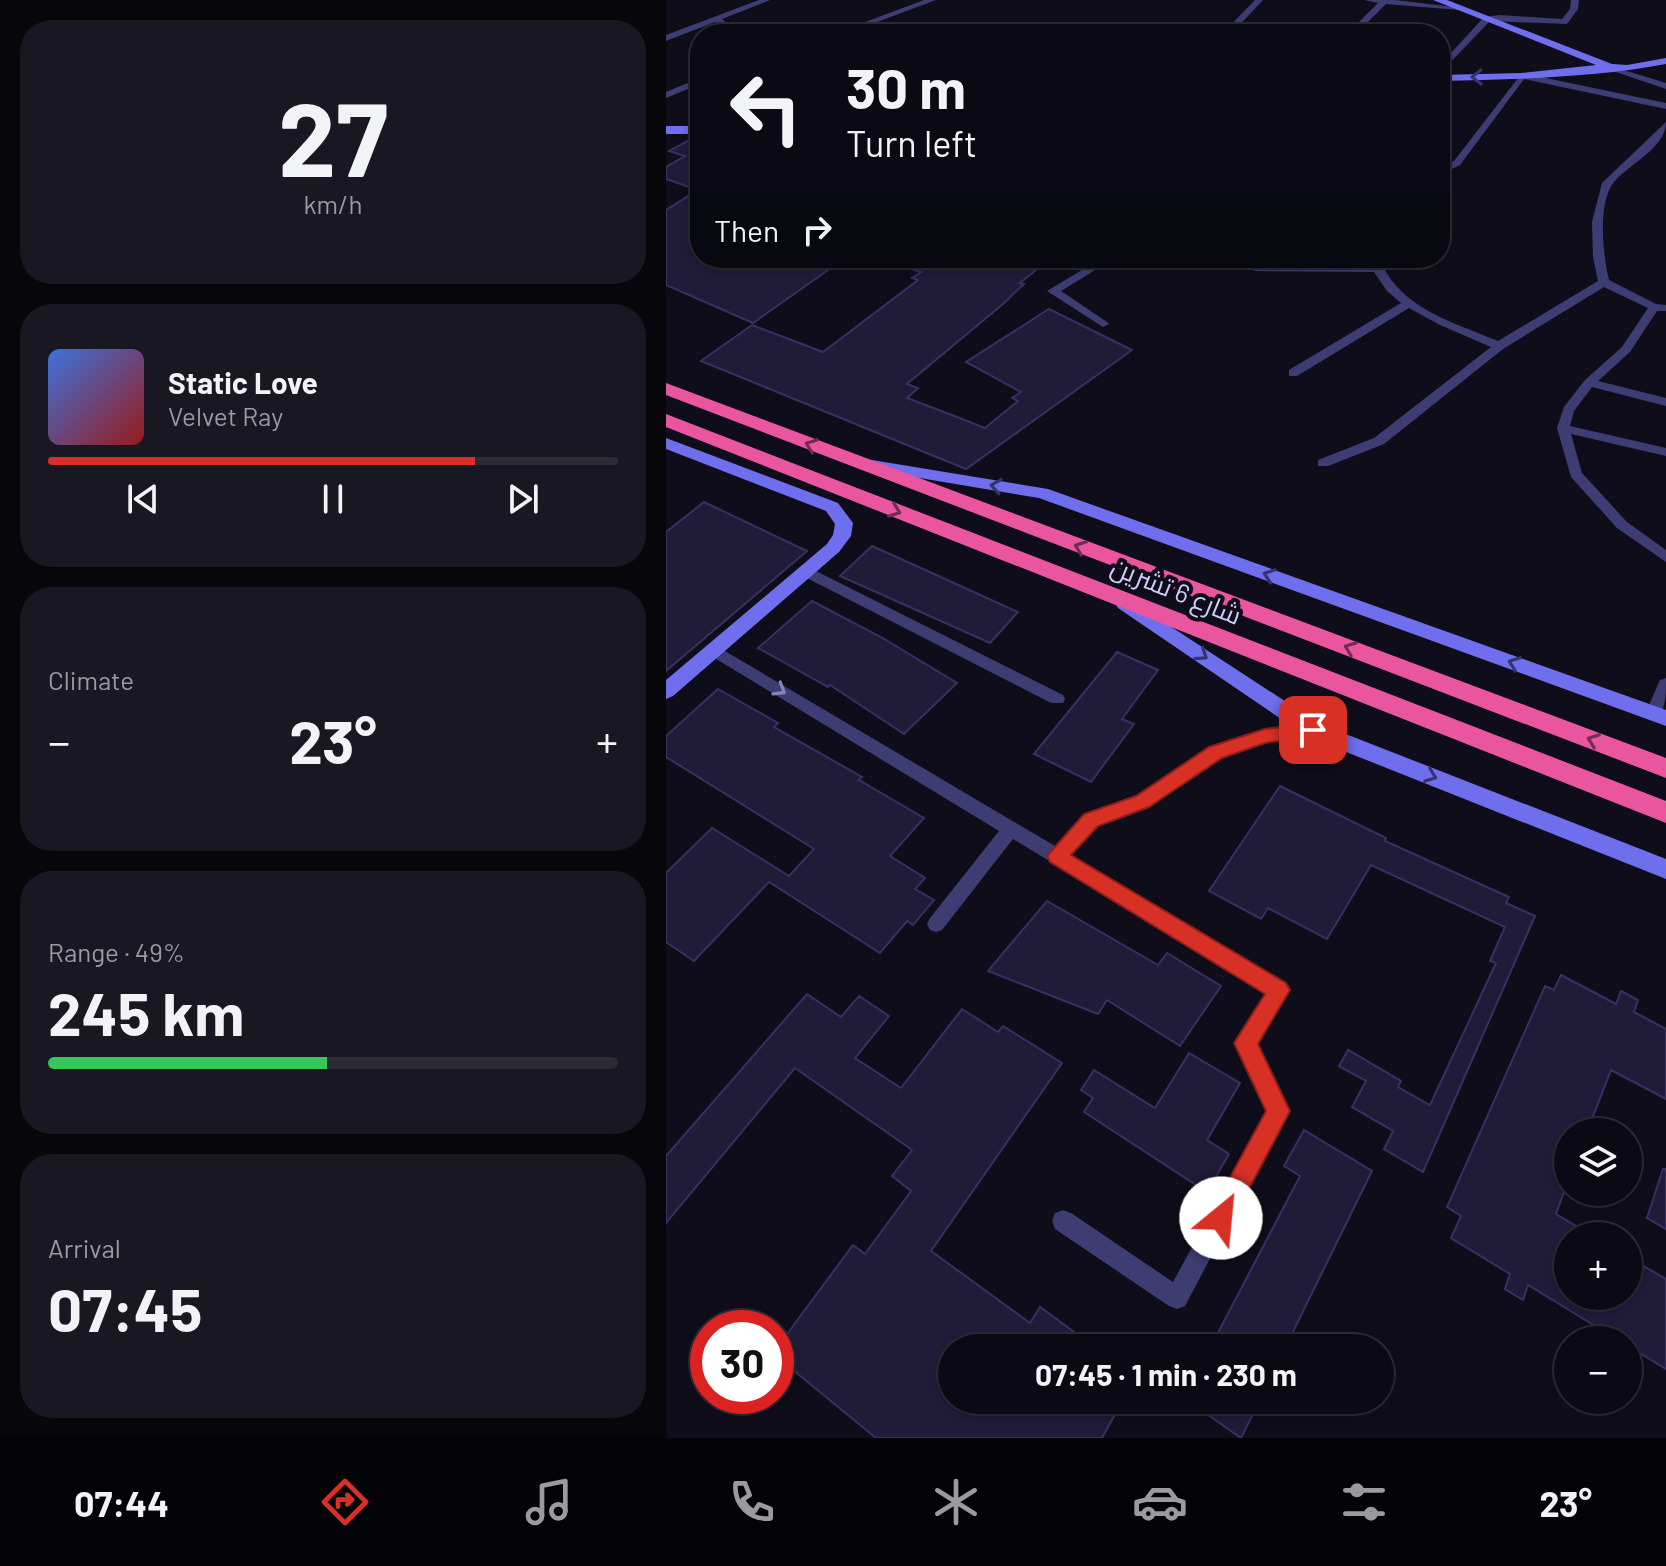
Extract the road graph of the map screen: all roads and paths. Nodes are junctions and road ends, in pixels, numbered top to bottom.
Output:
1 (766, 0) edge
2 (932, 0) edge
3 (1259, 0) edge
4 (1368, 0) edge
5 (1438, 0) edge
6 (1575, 0) edge
7 (1384, 2) edge
8 (1459, 8) junction
9 (1487, 19) junction
10 (718, 20) junction
11 (706, 24) edge
12 (723, 24) edge
13 (868, 24) edge
14 (1236, 24) edge
15 (1361, 24) edge
16 (690, 30) edge
17 (666, 38) edge
18 (1666, 54) edge
19 (1450, 59) edge
20 (1666, 61) edge
21 (1610, 67) junction
22 (1522, 76) junction
23 (1450, 78) edge
24 (690, 85) edge
25 (1666, 86) edge
26 (666, 95) edge
27 (1666, 106) edge
28 (1666, 125) edge
29 (666, 130) edge
30 (690, 130) edge
31 (1450, 167) edge
32 (1093, 268) edge
33 (1378, 268) edge
34 (1604, 282) junction
35 (1407, 304) junction
36 (1660, 308) edge
37 (1103, 324) dead end
38 (1499, 346) junction
39 (1293, 373) dead end
40 (1589, 383) junction
41 (666, 389) edge
42 (1666, 402) edge
43 (666, 420) edge
44 (1563, 428) junction
45 (666, 443) edge
46 (1666, 452) edge
47 (1323, 463) dead end
48 (860, 464) junction
49 (1666, 557) edge
50 (806, 571) junction
51 (1114, 596) junction
52 (713, 650) junction
53 (1666, 684) edge
54 (666, 691) edge
55 (1057, 699) dead end
56 (1659, 716) edge
57 (1313, 730) junction
58 (1666, 768) edge
59 (1666, 812) edge
60 (1011, 829) junction
61 (1057, 856) junction
62 (1666, 869) edge
63 (936, 924) dead end
64 (1063, 1221) dead end

1 - 10 street
2 - 13 street
3 - 14 street
4 - 7 street
5 - 8 street
6 - 9 street
7 - 8 street
7 - 15 street
8 - 9 street
9 - 19 street
9 - 21 street
10 - 11 street
10 - 12 street
16 - 17 street
18 - 21 street
20 - 21 street
21 - 22 street
21 - 25 street
22 -> 23 street
22 - 27 street
22 - 31 street
24 - 26 street
28 - 34 street
29 - 30 street
32 - 37 street
33 - 35 street
34 - 36 street
34 - 38 street
35 - 38 street
35 - 39 street
36 - 40 street
38 - 47 street
40 - 42 street
40 - 44 street
48 -> 41 highway, شارع 6 تشرين
43 -> 51 highway, شارع 6 تشرين
44 - 46 street
44 - 49 street
45 - 50 street
56 -> 48 street
58 -> 48 highway, شارع 6 تشرين
50 - 52 street
50 - 55 street
51 -> 57 street
51 - 59 highway, شارع 6 تشرين
52 - 54 street
52 -> 60 street
53 - 56 street
57 - 61 street
57 -> 62 street
60 - 61 street
60 - 63 street
61 - 64 street

